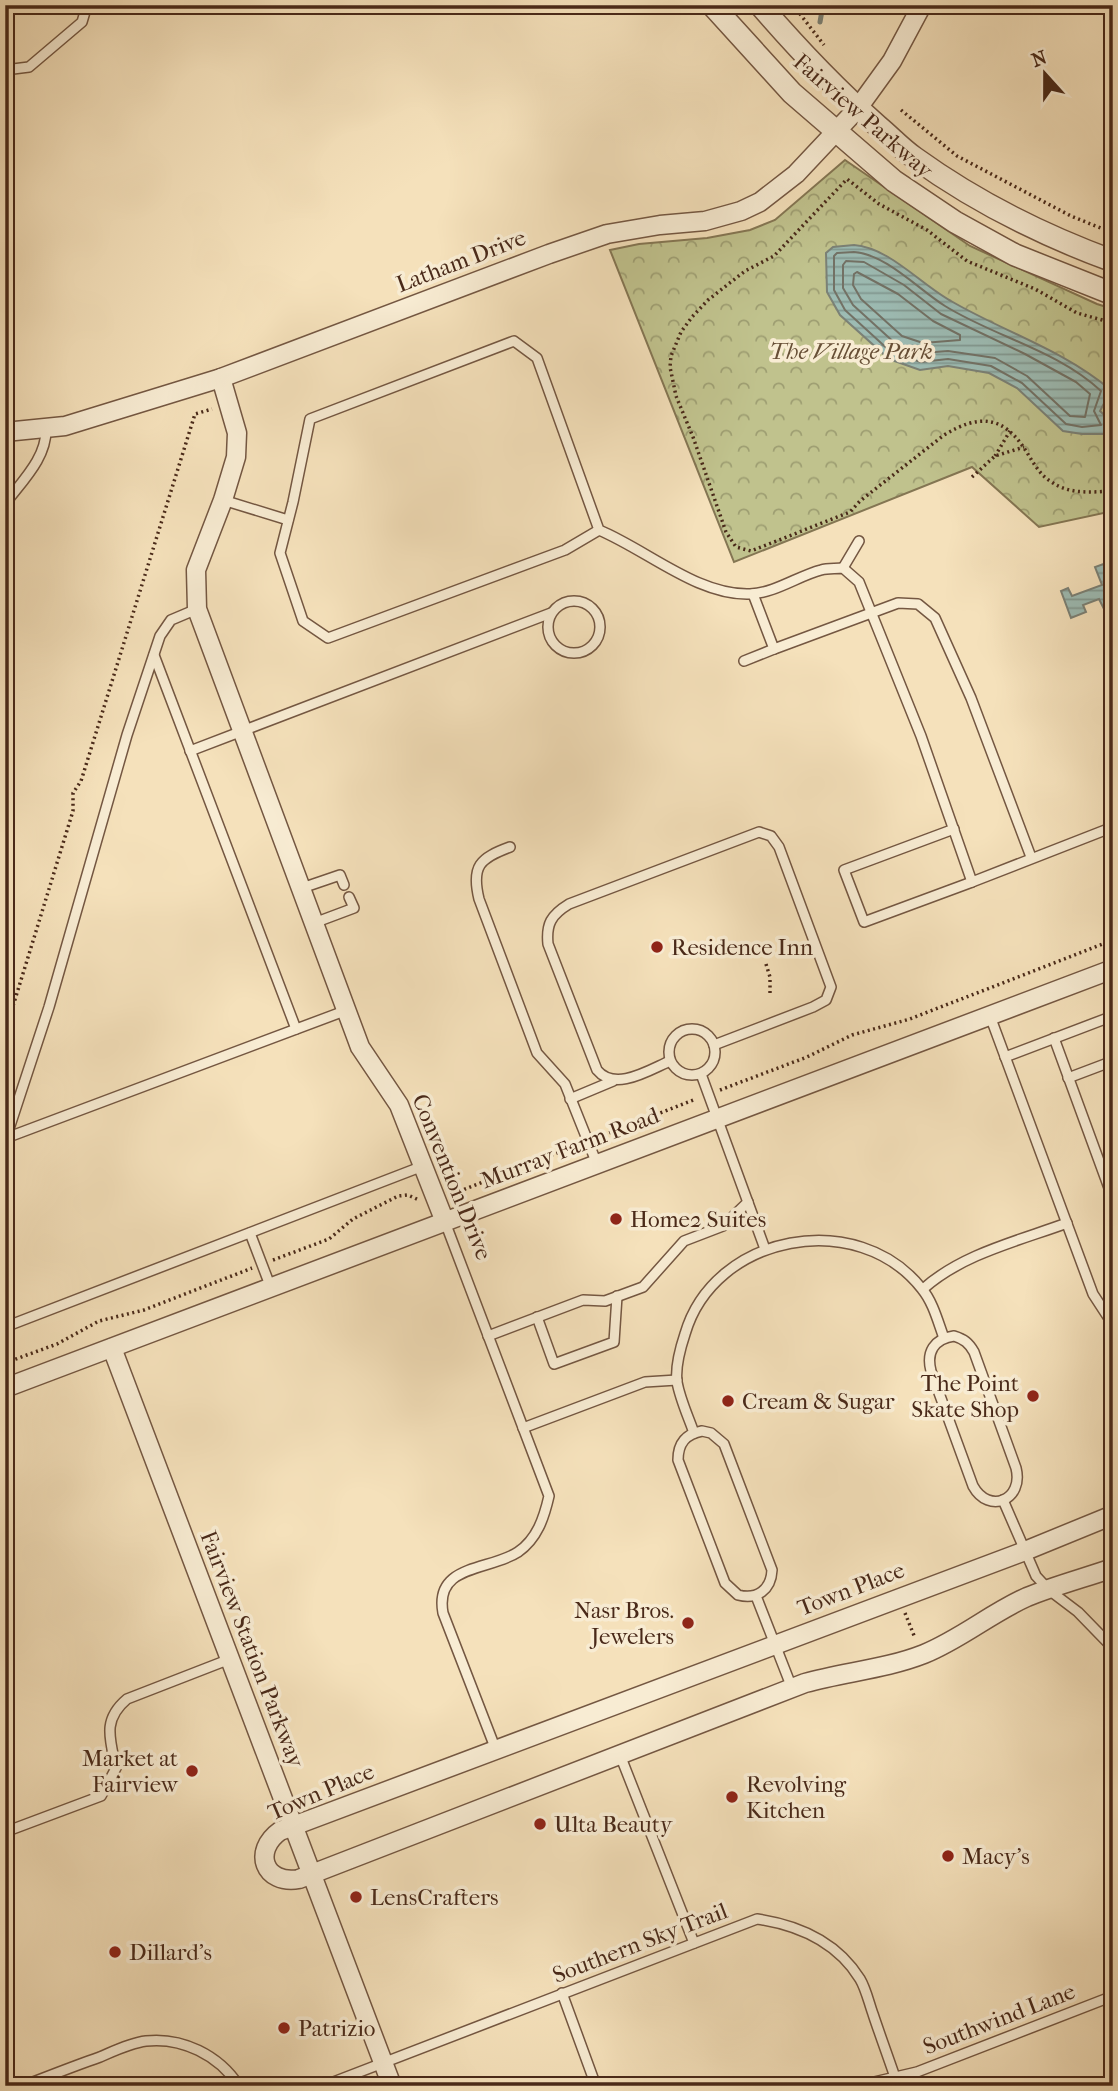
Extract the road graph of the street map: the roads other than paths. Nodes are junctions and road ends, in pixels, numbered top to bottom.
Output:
1 (86, 5) edge
2 (712, 5) edge
3 (760, 5) edge
4 (922, 5) edge
5 (5, 70) edge
6 (858, 108) junction
7 (836, 131) junction
8 (1113, 261) edge
9 (1113, 294) edge
10 (221, 378) junction
11 (86, 418) junction
12 (5, 420) edge
13 (46, 428) junction
14 (5, 432) edge
15 (223, 500) junction
16 (5, 504) edge
17 (288, 520) junction
18 (599, 530) junction
19 (859, 541) dead end
20 (843, 568) junction
21 (753, 594) junction
22 (197, 609) junction
23 (551, 613) junction
24 (871, 614) junction
25 (774, 649) junction
26 (153, 655) junction
27 (744, 661) dead end
28 (1113, 710) edge
29 (243, 730) junction
30 (1113, 736) edge
31 (190, 751) junction
32 (1113, 827) edge
33 (954, 829) junction
34 (510, 847) dead end
35 (1031, 857) junction
36 (972, 882) junction
37 (344, 885) dead end
38 (302, 888) junction
39 (349, 897) dead end
40 (314, 923) junction
41 (1113, 969) edge
42 (347, 1010) junction
43 (990, 1016) junction
44 (1113, 1016) edge
45 (296, 1030) junction
46 (1054, 1038) junction
47 (714, 1045) junction
48 (1005, 1057) junction
49 (670, 1061) junction
50 (1113, 1061) edge
51 (701, 1074) junction
52 (1068, 1079) junction
53 (613, 1081) junction
54 (570, 1099) junction
55 (717, 1119) junction
56 (6, 1140) edge
57 (597, 1164) junction
58 (423, 1167) junction
59 (1113, 1199) edge
60 (748, 1202) junction
61 (445, 1222) junction
62 (1067, 1223) junction
63 (250, 1233) junction
64 (765, 1249) junction
65 (271, 1288) junction
66 (923, 1289) junction
67 (617, 1296) junction
68 (537, 1317) junction
69 (1113, 1321) edge
70 (5, 1327) edge
71 (488, 1336) junction
72 (944, 1338) junction
73 (111, 1348) junction
74 (677, 1380) junction
75 (5, 1388) edge
76 (523, 1428) junction
77 (694, 1433) junction
78 (1003, 1500) junction
79 (1113, 1515) edge
80 (1025, 1551) junction
81 (1113, 1568) edge
82 (1049, 1590) junction
83 (756, 1596) junction
84 (775, 1644) junction
85 (1113, 1648) edge
86 (230, 1659) junction
87 (792, 1688) junction
88 (496, 1750) junction
89 (620, 1755) junction
90 (293, 1826) junction
91 (5, 1832) edge
92 (311, 1874) junction
93 (694, 1943) junction
94 (562, 1993) junction
95 (1113, 1996) edge
96 (383, 2062) junction
97 (896, 2082) edge
98 (23, 2086) edge
99 (239, 2086) edge
100 (323, 2086) edge
101 (392, 2086) edge
102 (596, 2086) edge
103 (857, 2086) edge

1 - 5 lane
2 - 7 street, Fairview Parkway
3 - 6 street, Fairview Parkway
4 - 6 street
6 - 7 street, Latham Drive
6 - 8 street, Fairview Parkway
7 - 9 street, Fairview Parkway
7 - 10 street, Latham Drive
10 - 11 street, Latham Drive
10 - 15 street, Convention Drive
11 - 12 street, Latham Drive
11 - 13 street, Latham Drive
13 - 14 street, Latham Drive
13 - 16 lane
15 - 17 lane
15 - 22 street, Convention Drive
17 - 18 lane
17 - 18 lane
18 - 21 lane
19 - 20 lane
20 - 21 lane
20 - 24 lane
21 - 25 lane
22 - 26 lane
22 - 29 street, Convention Drive
23 - 23 lane
23 - 29 lane
24 - 25 lane
24 - 33 lane
24 - 35 lane
25 - 27 lane
26 - 31 lane
26 - 56 lane
28 - 30 lane
29 - 31 lane
29 - 38 street, Convention Drive
31 - 45 lane
32 - 35 lane
33 - 36 lane
33 - 36 lane
34 - 54 lane
35 - 36 lane
37 - 38 lane
38 - 40 street, Convention Drive
39 - 40 lane
40 - 42 street, Convention Drive
41 - 43 street, Murray Farm Road
42 - 45 lane
42 - 58 street, Convention Drive
43 - 48 lane
43 - 55 street, Murray Farm Road
44 - 46 lane
45 - 56 lane
46 - 48 lane
46 - 52 lane
47 - 49 lane
47 - 51 lane
47 - 53 lane
48 - 62 lane
49 - 51 lane
49 - 53 lane
50 - 52 lane
51 - 55 lane
52 - 59 lane
53 - 54 lane
54 - 57 lane
55 - 57 street, Murray Farm Road
55 - 60 lane
57 - 61 street, Murray Farm Road
58 - 61 street, Convention Drive
58 - 63 lane
60 - 64 lane
60 - 67 lane
61 - 65 street, Murray Farm Road
61 - 71 lane, Convention Drive
62 - 66 lane
62 - 69 lane
63 - 65 lane
63 - 70 lane
64 - 66 lane
64 - 74 lane
65 - 73 street, Murray Farm Road
66 - 72 lane
67 - 68 lane
67 - 68 lane
68 - 71 lane
71 - 76 lane, Convention Drive
72 - 78 lane
72 - 78 lane
73 - 75 street, Murray Farm Road
73 - 86 street, Fairview Station Parkway
74 - 76 lane
74 - 77 lane
76 - 88 lane, Convention Drive
77 - 83 lane
77 - 83 lane
78 - 80 lane
79 - 80 street, Town Place
80 - 82 lane
80 - 84 street, Town Place
81 - 82 street, Town Place
82 - 85 lane
82 - 87 street, Town Place
83 - 84 lane
84 - 87 lane
84 - 88 street, Town Place
86 - 90 street, Fairview Station Parkway
86 - 91 lane
87 - 89 street, Town Place
88 - 90 street, Town Place
89 - 92 street, Town Place
89 - 93 lane
90 - 92 street, Fairview Station Parkway
90 - 92 street, Town Place
92 - 96 street, Fairview Station Parkway
93 - 94 lane, Southern Sky Trail
93 - 97 lane, Southern Sky Trail
94 - 96 lane, Southern Sky Trail
94 - 102 lane
95 - 97 lane, Southwind Lane
96 - 100 lane, Southern Sky Trail
96 - 101 street, Fairview Station Parkway
97 - 103 lane, Southwind Lane
98 - 99 lane

